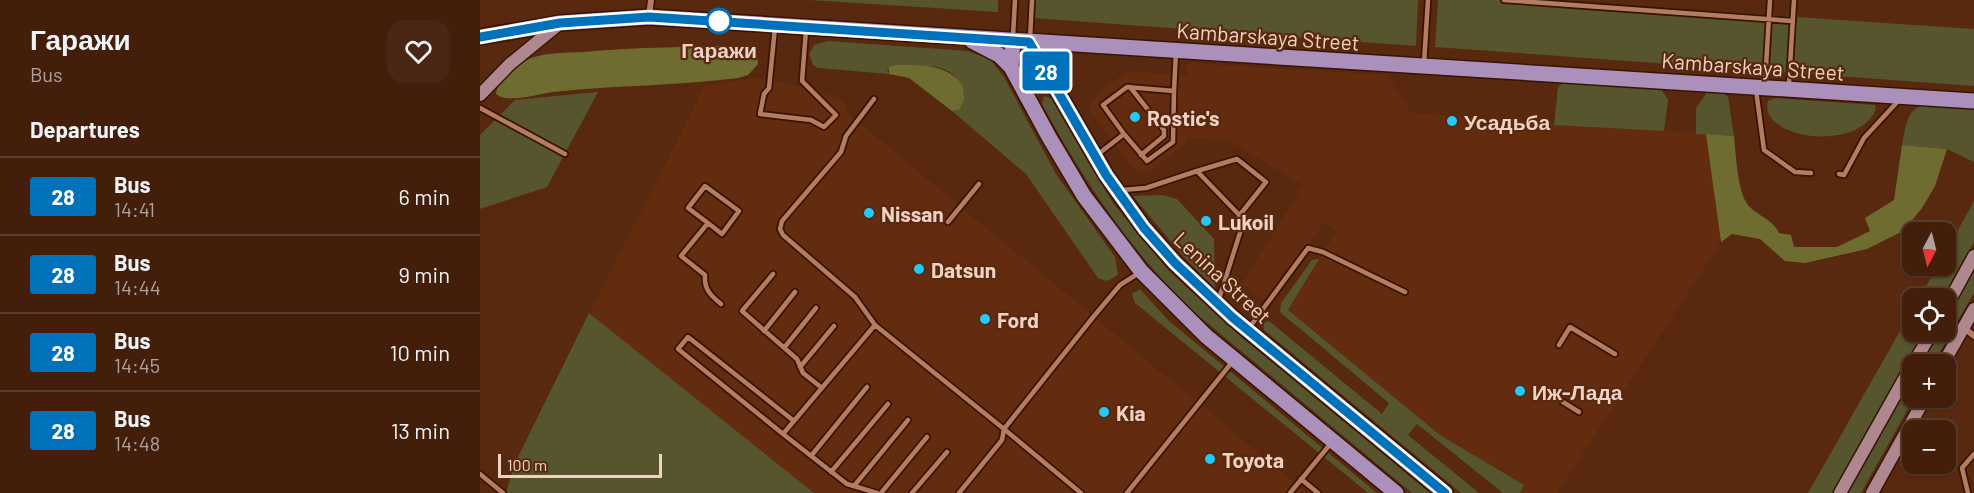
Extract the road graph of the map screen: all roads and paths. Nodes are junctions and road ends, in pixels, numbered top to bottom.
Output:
1 (651, 0) edge
2 (1014, 0) edge
3 (1032, 0) edge
4 (1428, 0) edge
5 (1504, 0) edge
6 (1770, 0) edge
7 (1794, 0) edge
8 (649, 17) junction
9 (1769, 19) junction
10 (1793, 21) junction
11 (560, 23) junction
12 (775, 24) junction
13 (806, 26) junction
14 (480, 37) edge
15 (964, 38) junction
16 (1013, 40) junction
17 (1029, 42) junction
18 (1176, 51) junction
19 (1424, 66) junction
20 (1011, 67) junction
21 (1130, 87) junction
22 (1758, 88) junction
23 (1798, 90) junction
24 (1174, 91) junction
25 (480, 95) edge
26 (1903, 96) junction
27 (874, 99) dead end
28 (1974, 101) edge
29 (480, 108) edge
30 (1124, 134) junction
31 (565, 154) dead end
32 (1142, 155) junction
33 (1095, 156) junction
34 (1197, 171) junction
35 (1811, 173) dead end
36 (1839, 174) dead end
37 (980, 184) dead end
38 (1116, 190) junction
39 (1239, 216) junction
40 (948, 222) dead end
41 (708, 223) junction
42 (1974, 256) edge
43 (1141, 271) junction
44 (773, 274) dead end
45 (1956, 289) edge
46 (795, 292) dead end
47 (1405, 292) dead end
48 (721, 304) dead end
49 (1218, 305) junction
50 (816, 308) dead end
51 (1974, 309) edge
52 (875, 325) junction
53 (834, 326) dead end
54 (1964, 327) junction
55 (1248, 330) junction
56 (764, 331) junction
57 (1974, 336) edge
58 (1559, 345) dead end
59 (784, 348) junction
60 (1615, 354) dead end
61 (1949, 354) edge
62 (1234, 359) junction
63 (800, 367) junction
64 (1902, 384) edge
65 (867, 387) dead end
66 (822, 388) junction
67 (1563, 402) dead end
68 (888, 404) dead end
69 (1919, 408) edge
70 (1578, 412) dead end
71 (908, 420) dead end
72 (794, 421) junction
73 (1004, 429) junction
74 (783, 434) junction
75 (927, 437) dead end
76 (1333, 441) junction
77 (947, 452) dead end
78 (1974, 454) edge
79 (811, 456) junction
80 (831, 472) junction
81 (480, 474) edge
82 (1301, 480) junction
83 (854, 486) junction
84 (503, 493) edge
85 (879, 493) edge
86 (912, 493) edge
87 (959, 493) edge
88 (1081, 493) edge
89 (1127, 493) edge
90 (1290, 493) edge
91 (1318, 493) edge
92 (1396, 493) edge
93 (1445, 493) edge
94 (1840, 493) edge
95 (1872, 493) edge
96 (1968, 493) edge

1 - 8 street
2 - 16 lane
3 - 17 lane
4 - 19 lane
5 - 9 lane
6 - 9 lane
7 - 10 lane
8 - 11 main road, Kambarskaya Street
8 - 12 main road, Kambarskaya Street
9 - 10 lane
9 - 22 lane
10 - 23 lane
11 - 14 main road, Kambarskaya Street
11 - 25 main road
12 - 13 main road, Kambarskaya Street
12 - 13 lane
13 - 15 main road, Kambarskaya Street
15 - 16 main road, Kambarskaya Street
15 - 20 main road
16 - 17 main road, Kambarskaya Street
16 - 20 main road
17 - 18 main road, Kambarskaya Street
17 - 33 main road, Lenina Street
18 - 19 main road, Kambarskaya Street
18 - 24 lane
19 - 22 main road, Kambarskaya Street
20 - 43 main road
21 - 24 lane
21 - 30 lane
21 - 32 lane
22 - 23 main road, Kambarskaya Street
22 - 35 lane
23 - 26 main road, Kambarskaya Street
24 - 32 lane
26 - 28 main road, Kambarskaya Street
26 - 36 lane
27 - 52 lane
29 - 31 lane
30 - 32 lane
30 - 33 lane
33 - 38 main road, Lenina Street
34 - 38 lane
34 - 39 lane
34 - 39 lane
37 - 40 lane
38 - 49 main road, Lenina Street
39 - 49 lane
41 - 41 lane
41 - 48 lane
42 - 45 main road
43 - 62 main road
43 - 73 lane
44 - 56 lane
46 - 56 lane
47 - 55 lane
49 - 55 main road, Lenina Street
50 - 59 lane
51 - 54 main road
52 - 66 lane
52 - 73 lane
53 - 63 lane
54 - 57 street
54 - 61 main road
55 - 93 main road, Lenina Street
56 - 59 lane
58 - 60 lane
59 - 63 lane
62 - 76 main road
62 - 89 lane
63 - 66 lane
64 - 94 main road
65 - 79 lane
66 - 72 lane
67 - 70 lane
68 - 80 lane
69 - 95 main road
71 - 83 lane
72 - 74 lane
72 - 74 lane
73 - 87 lane
73 - 88 lane
74 - 79 lane
75 - 85 lane
76 - 82 lane
76 - 92 main road
77 - 86 lane
78 - 96 lane
79 - 80 lane
80 - 83 lane
81 - 84 lane
82 - 90 lane
82 - 91 lane
83 - 85 lane

